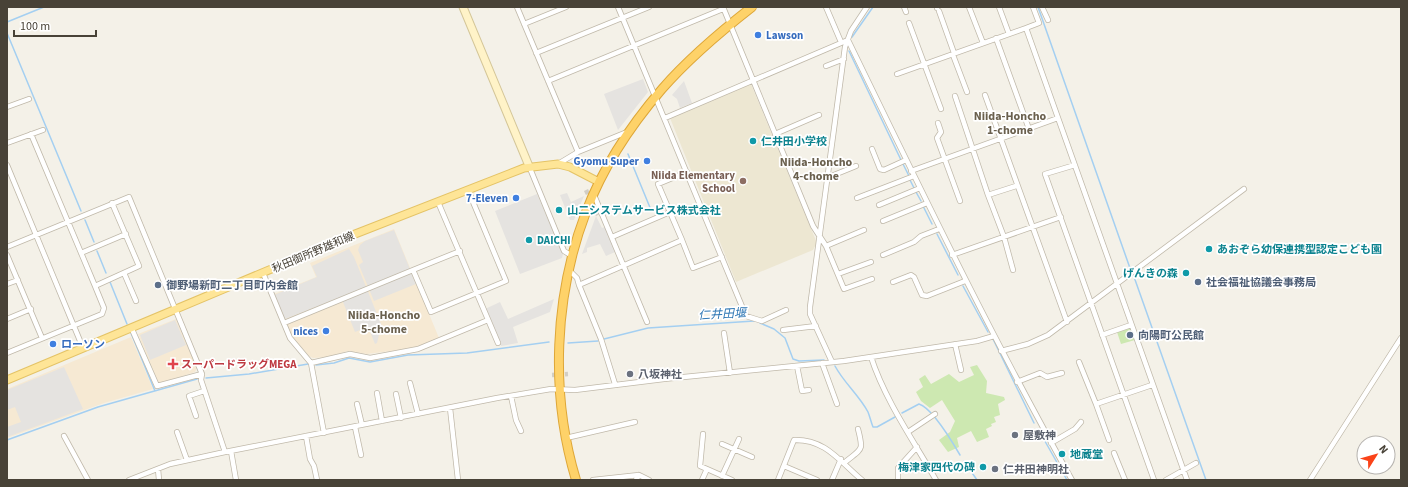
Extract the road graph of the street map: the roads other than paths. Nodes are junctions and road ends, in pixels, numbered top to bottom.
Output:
1 (463, 7) edge
2 (517, 7) edge
3 (566, 7) edge
4 (618, 7) edge
5 (649, 7) edge
6 (752, 7) edge
7 (826, 7) edge
8 (867, 7) edge
9 (969, 7) edge
10 (999, 7) edge
11 (1033, 7) edge
12 (1042, 7) edge
13 (723, 8) edge
14 (938, 9) edge
15 (622, 18) junction
16 (1048, 20) dead end
17 (909, 23) dead end
18 (524, 24) junction
19 (730, 25) junction
20 (1026, 28) junction
21 (1008, 34) junction
22 (996, 38) junction
23 (848, 40) junction
24 (841, 42) junction
25 (983, 43) junction
26 (633, 45) junction
27 (536, 53) junction
28 (954, 54) junction
29 (844, 59) junction
30 (924, 65) junction
31 (826, 66) dead end
32 (897, 74) dead end
33 (548, 80) junction
34 (753, 80) junction
35 (967, 92) dead end
36 (985, 95) dead end
37 (955, 96) dead end
38 (655, 97) junction
39 (29, 99) dead end
40 (7, 107) edge
41 (941, 109) dead end
42 (819, 115) dead end
43 (665, 118) junction
44 (1058, 118) junction
45 (938, 123) dead end
46 (1030, 129) junction
47 (43, 130) dead end
48 (629, 132) junction
49 (31, 134) junction
50 (776, 134) junction
51 (1000, 139) junction
52 (7, 143) edge
53 (872, 148) dead end
54 (972, 149) junction
55 (578, 152) junction
56 (944, 159) junction
57 (906, 160) junction
58 (558, 164) junction
59 (7, 165) edge
60 (1075, 165) junction
61 (529, 166) junction
62 (856, 166) dead end
63 (911, 171) junction
64 (687, 172) junction
65 (914, 176) junction
66 (828, 177) junction
67 (599, 182) junction
68 (1016, 186) junction
69 (920, 188) junction
70 (1244, 189) dead end
71 (468, 190) junction
72 (594, 195) junction
73 (988, 195) junction
74 (857, 198) dead end
75 (438, 202) junction
76 (960, 202) dead end
77 (927, 203) junction
78 (112, 204) junction
79 (879, 206) dead end
80 (670, 212) junction
81 (1061, 217) junction
82 (883, 221) dead end
83 (67, 222) junction
84 (1032, 228) junction
85 (939, 229) junction
86 (864, 230) dead end
87 (126, 234) junction
88 (36, 235) junction
89 (612, 237) junction
90 (1004, 237) junction
91 (820, 239) junction
92 (682, 240) junction
93 (826, 246) junction
94 (7, 247) edge
95 (460, 251) junction
96 (81, 253) junction
97 (7, 255) edge
98 (883, 255) dead end
99 (952, 255) junction
100 (572, 256) junction
101 (722, 257) junction
102 (871, 262) dead end
103 (624, 265) junction
104 (413, 270) junction
105 (569, 270) junction
106 (1014, 270) dead end
107 (124, 273) junction
108 (263, 273) junction
109 (838, 274) junction
110 (872, 279) dead end
111 (18, 280) junction
112 (965, 280) junction
113 (893, 282) dead end
114 (7, 284) edge
115 (579, 284) junction
116 (1117, 284) junction
117 (95, 286) junction
118 (477, 293) junction
119 (136, 301) dead end
120 (1091, 304) junction
121 (31, 309) junction
122 (176, 309) junction
123 (786, 310) dead end
124 (7, 319) edge
125 (488, 320) junction
126 (647, 322) dead end
127 (1067, 322) junction
128 (284, 323) junction
129 (75, 325) junction
130 (1131, 325) junction
131 (816, 326) junction
132 (131, 327) junction
133 (783, 330) dead end
134 (724, 333) dead end
135 (1102, 335) junction
136 (994, 336) junction
137 (42, 338) junction
138 (1401, 338) edge
139 (498, 343) dead end
140 (955, 344) junction
141 (83, 348) junction
142 (1001, 350) junction
143 (7, 353) edge
144 (871, 357) junction
145 (832, 362) junction
146 (1079, 362) dead end
147 (311, 363) junction
148 (822, 363) junction
149 (796, 366) junction
150 (961, 370) dead end
151 (730, 372) junction
152 (1062, 373) dead end
153 (202, 374) junction
154 (7, 380) edge
155 (1017, 382) junction
156 (410, 383) dead end
157 (615, 384) junction
158 (1152, 384) junction
159 (560, 389) junction
160 (809, 390) dead end
161 (204, 391) junction
162 (377, 393) dead end
163 (396, 394) dead end
164 (1123, 395) junction
165 (511, 396) junction
166 (357, 404) dead end
167 (837, 404) dead end
168 (1096, 404) junction
169 (450, 408) junction
170 (418, 414) junction
171 (196, 416) dead end
172 (933, 416) dead end
173 (401, 418) junction
174 (382, 421) junction
175 (635, 422) dead end
176 (1082, 422) dead end
177 (362, 425) junction
178 (355, 427) junction
179 (858, 429) dead end
180 (521, 431) dead end
181 (177, 432) dead end
182 (324, 432) junction
183 (908, 432) junction
184 (702, 434) dead end
185 (64, 436) dead end
186 (306, 436) junction
187 (566, 438) junction
188 (739, 439) dead end
189 (1109, 440) dead end
190 (1051, 443) junction
191 (722, 444) dead end
192 (917, 447) junction
193 (734, 450) junction
194 (228, 451) junction
195 (1114, 453) dead end
196 (361, 455) dead end
197 (752, 457) dead end
198 (187, 460) junction
199 (843, 461) junction
200 (1196, 463) dead end
201 (784, 466) junction
202 (158, 469) junction
203 (707, 469) junction
204 (1184, 471) junction
205 (722, 476) junction
206 (638, 478) edge
207 (88, 480) edge
208 (129, 480) edge
209 (159, 480) edge
210 (236, 480) edge
211 (317, 480) edge
212 (458, 480) edge
213 (576, 480) edge
214 (593, 480) edge
215 (649, 480) edge
216 (702, 480) edge
217 (732, 480) edge
218 (778, 480) edge
219 (817, 480) edge
220 (832, 480) edge
221 (862, 480) edge
222 (898, 480) edge
223 (936, 480) edge
224 (1072, 480) edge
225 (1125, 480) edge
226 (1154, 480) edge
227 (1166, 480) edge
228 (1187, 480) edge
229 (1310, 480) edge

1 - 61 street
2 - 18 street
3 - 18 street
4 - 15 street
5 - 15 street
6 - 19 highway
7 - 24 street
8 - 23 street
9 - 25 street
10 - 21 street
11 - 20 street
12 - 16 street
13 - 19 street
13 - 26 street
14 - 28 street
15 - 26 street
15 - 27 street
17 - 30 street
18 - 27 street
19 - 34 street
19 - 38 highway
20 - 21 street
20 - 44 street
21 - 22 street
22 - 25 street
22 - 46 street
23 - 24 street
23 - 29 street
23 - 57 street
24 - 34 street
25 - 28 street
26 - 33 street
26 - 38 street
27 - 33 street
28 - 30 street
28 - 35 street
29 - 31 street
29 - 66 street
30 - 32 street
30 - 41 street
33 - 55 street
34 - 43 street
34 - 50 street
36 - 51 street
37 - 54 street
38 - 43 street
38 - 48 highway
39 - 40 street
42 - 50 street
43 - 64 street
44 - 46 street
44 - 60 street
45 - 56 street
46 - 51 street
47 - 49 street
48 - 55 street
48 - 67 highway
49 - 52 street
49 - 83 street
50 - 91 street
51 - 54 street
51 - 68 street
53 - 57 street
54 - 56 street
54 - 73 street
55 - 58 street
56 - 63 street
56 - 76 street
57 - 63 street
58 - 61 main road, 秋田御所野雄和線
58 - 67 main road, 秋田御所野雄和線
59 - 88 street
60 - 81 street
60 - 116 street
61 - 71 main road, 秋田御所野雄和線
61 - 100 street
62 - 66 street
63 - 65 street
64 - 80 street
64 - 101 street
65 - 69 street
65 - 74 street
66 - 91 street
67 - 72 highway
68 - 73 street
68 - 84 street
69 - 77 street
69 - 79 street
70 - 116 street
71 - 75 main road, 秋田御所野雄和線
71 - 118 street
72 - 89 street
72 - 100 highway
73 - 90 street
75 - 95 street
75 - 108 main road, 秋田御所野雄和線
77 - 82 street
77 - 85 street
78 - 83 street
78 - 87 street
78 - 122 street
80 - 89 street
80 - 92 street
81 - 84 street
81 - 120 street
83 - 88 street
83 - 96 street
84 - 90 street
84 - 127 street
85 - 98 street
85 - 99 street
86 - 93 street
87 - 96 street
87 - 107 street
88 - 94 street
88 - 129 street
89 - 103 street
90 - 99 street
90 - 106 street
91 - 93 street
91 - 131 street
92 - 101 street
92 - 103 street
93 - 109 street
95 - 104 street
95 - 118 street
96 - 117 street
97 - 111 street
99 - 112 street
100 - 105 highway
101 - 123 street
102 - 109 street
103 - 115 street
103 - 126 street
104 - 118 street
104 - 128 street
105 - 115 street
105 - 159 highway
107 - 117 street
107 - 119 street
108 - 122 main road, 秋田御所野雄和線
108 - 128 street
109 - 110 street
111 - 114 street
111 - 121 street
112 - 113 street
112 - 136 street
115 - 157 street
116 - 120 street
116 - 130 street
117 - 129 street
118 - 125 street
120 - 127 street
120 - 135 street
121 - 124 street
121 - 137 street
122 - 132 main road, 秋田御所野雄和線
122 - 153 street
125 - 139 street
125 - 147 street
127 - 142 street
128 - 147 street
129 - 137 street
129 - 141 street
130 - 135 street
130 - 158 street
131 - 133 street
131 - 145 street
132 - 141 main road, 秋田御所野雄和線
132 - 153 street
134 - 151 street
135 - 164 street
136 - 140 street
136 - 142 street
137 - 143 street
138 - 229 street
140 - 144 street
140 - 150 street
141 - 154 main road, 秋田御所野雄和線
142 - 155 street
144 - 145 street
144 - 183 street
145 - 148 street
146 - 168 street
147 - 182 street
148 - 149 street
148 - 167 street
149 - 151 street
149 - 160 street
151 - 157 street
152 - 155 street
153 - 161 street
155 - 190 street
156 - 170 street
157 - 159 street
158 - 164 street
158 - 204 street
159 - 165 street
159 - 187 highway
161 - 171 street
161 - 194 street
162 - 174 street
163 - 173 street
164 - 168 street
164 - 226 street
165 - 169 street
165 - 180 street
166 - 177 street
168 - 189 street
169 - 170 street
169 - 212 street
170 - 173 street
172 - 183 street
173 - 174 street
174 - 177 street
175 - 187 street
176 - 190 street
177 - 178 street
178 - 182 street
178 - 196 street
179 - 199 street
181 - 198 street
182 - 186 street
183 - 192 street
184 - 203 street
185 - 207 street
186 - 194 street
186 - 211 street
187 - 213 highway
188 - 193 street
190 - 224 street
191 - 193 street
192 - 222 street
192 - 223 street
193 - 197 street
193 - 205 street
194 - 198 street
194 - 210 street
195 - 225 street
198 - 202 street
199 - 201 street
199 - 220 street
199 - 221 street
200 - 204 street
201 - 218 street
201 - 219 street
202 - 208 street
202 - 209 street
203 - 205 street
203 - 216 street
204 - 227 street
204 - 228 street
205 - 217 street
206 - 214 street
206 - 215 street

